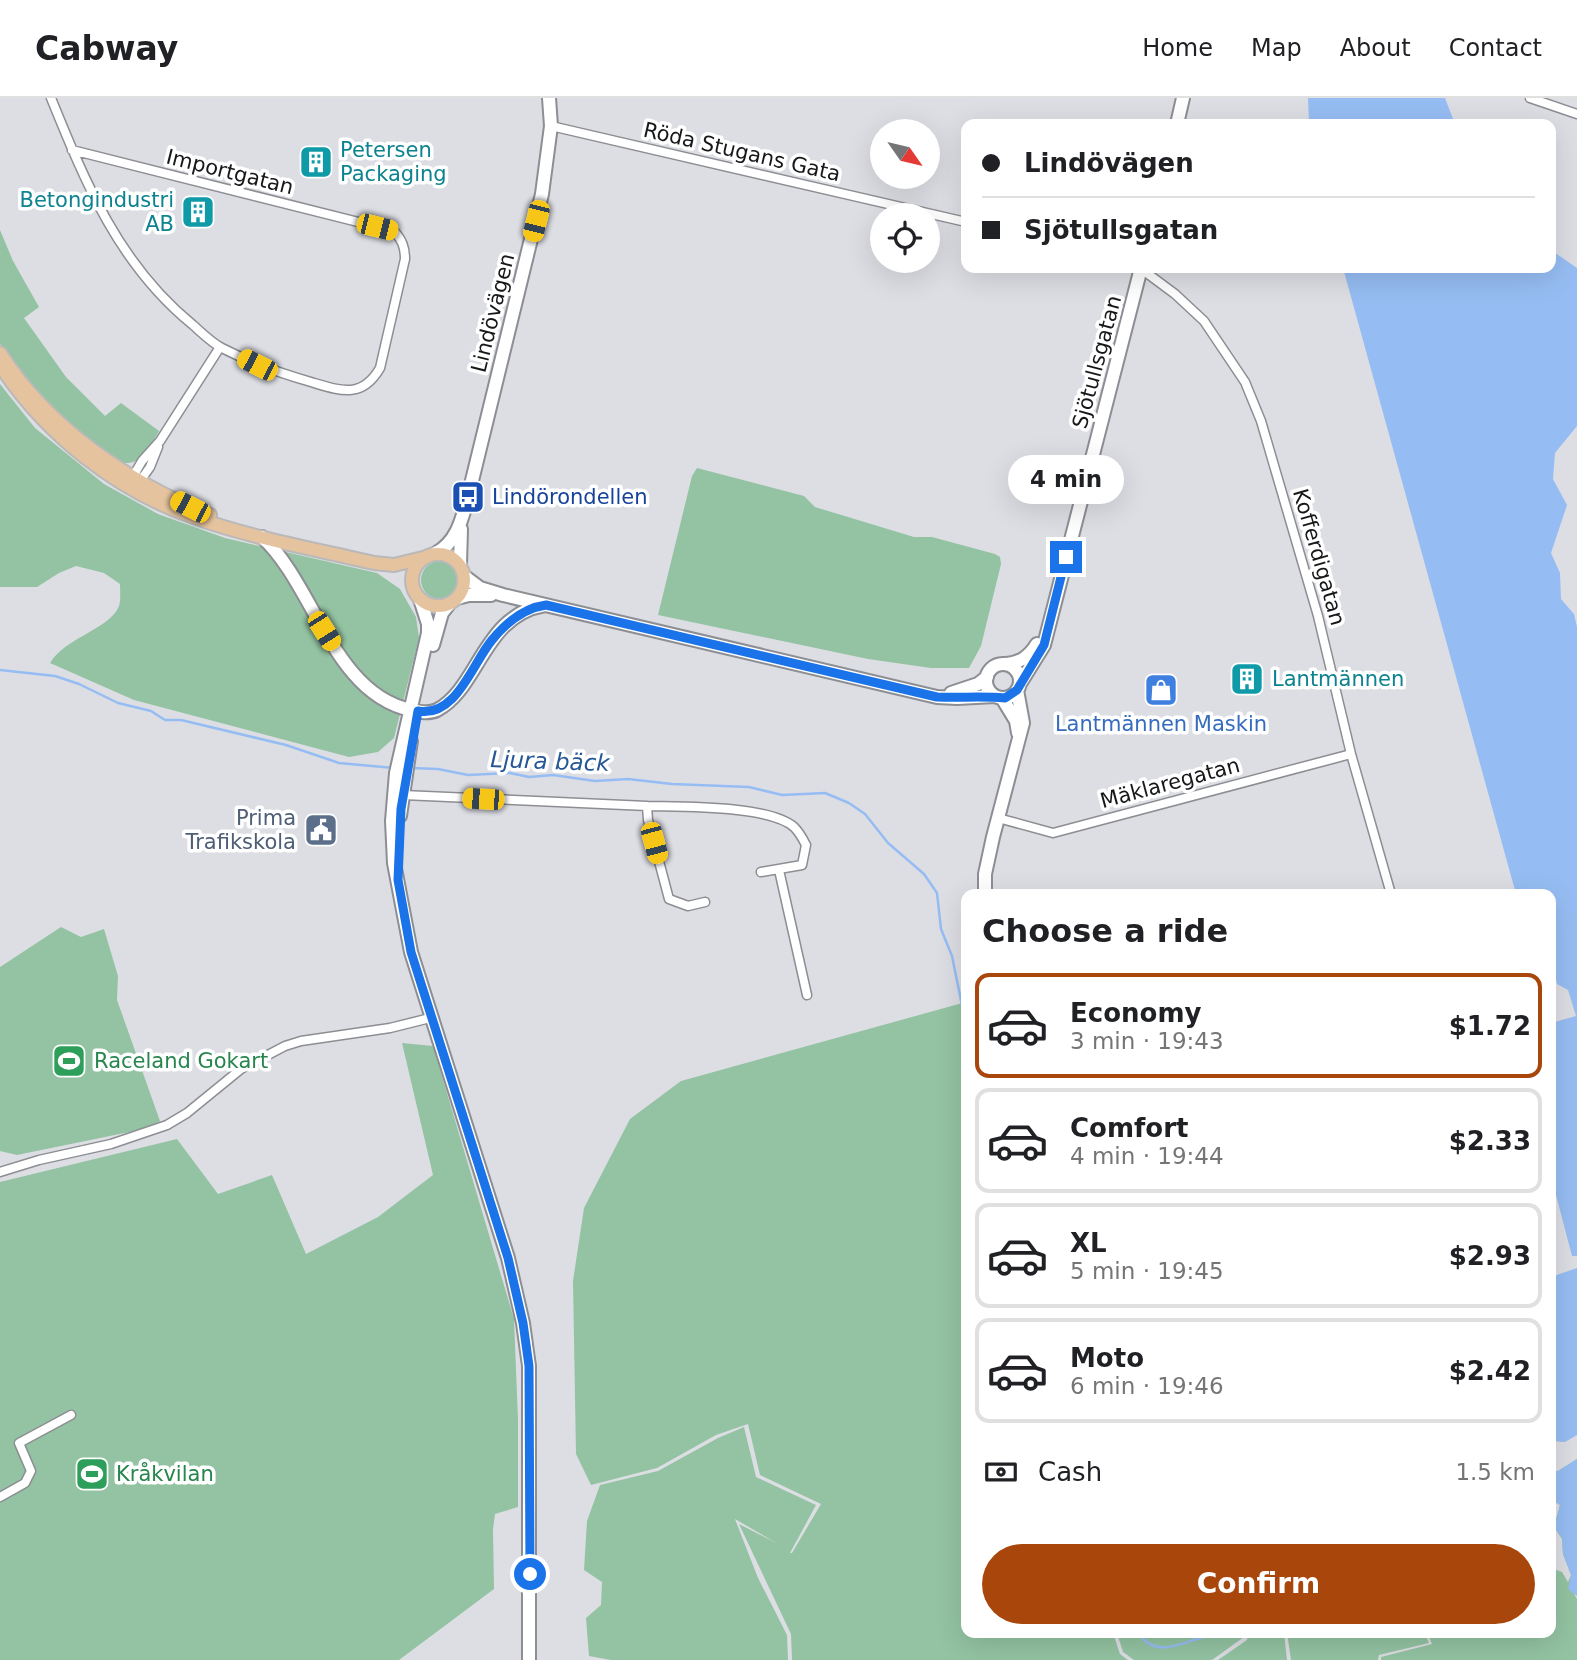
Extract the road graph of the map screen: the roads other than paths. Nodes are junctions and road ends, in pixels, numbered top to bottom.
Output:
1 (51, 98) edge
2 (549, 98) edge
3 (556, 98) edge
4 (1183, 98) edge
5 (1530, 98) edge
6 (1577, 113) edge
7 (1178, 119) edge
8 (551, 120) junction
9 (72, 150) junction
10 (961, 221) edge
11 (1139, 273) edge
12 (1147, 273) edge
13 (220, 347) junction
14 (0, 354) edge
15 (0, 365) edge
16 (135, 482) junction
17 (462, 518) junction
18 (262, 537) junction
19 (279, 540) junction
20 (429, 556) junction
21 (374, 564) junction
22 (462, 570) junction
23 (417, 595) junction
24 (503, 595) junction
25 (453, 601) junction
26 (546, 605) junction
27 (1047, 629) junction
28 (1004, 664) junction
29 (987, 677) junction
30 (1019, 686) junction
31 (937, 697) junction
32 (999, 697) junction
33 (414, 711) junction
34 (1018, 737) junction
35 (1351, 754) junction
36 (401, 769) junction
37 (403, 795) junction
38 (647, 806) junction
39 (998, 818) junction
40 (779, 870) junction
41 (761, 872) dead end
42 (398, 880) junction
43 (985, 889) edge
44 (1390, 889) edge
45 (705, 902) dead end
46 (807, 995) dead end
47 (430, 1018) junction
48 (0, 1172) edge
49 (71, 1415) dead end
50 (0, 1497) edge
51 (529, 1660) edge

1 - 9 street, Importgatan
2 - 8 main road, Lindövägen
3 - 8 main road, Lindövägen
4 - 7 main road
5 - 6 street
8 - 10 street, Röda Stugans Gata
8 - 17 main road, Lindövägen
9 - 13 street, Importgatan
9 - 13 street, Importgatan
11 - 27 main road, Sjötullsgatan
12 - 35 street, Kofferdigatan
13 - 16 street
14 - 16 main road
15 - 16 main road
16 - 18 main road
16 - 19 main road
17 - 20 main road, Lindövägen
17 - 22 main road, Lindövägen
18 - 19 main road
18 - 33 main road
19 - 21 main road
20 - 21 main road
20 - 22 main road
20 - 23 main road
21 - 23 main road
22 - 24 main road
22 - 25 main road
23 - 25 main road
23 - 33 main road
24 - 25 main road
24 - 26 main road
25 - 33 main road
26 - 31 main road
26 - 33 main road
27 - 28 main road, Sjötullsgatan
27 - 30 main road, Sjötullsgatan
28 - 29 main road
28 - 30 main road
29 - 31 main road
29 - 32 main road
30 - 32 main road
30 - 34 main road
31 - 32 main road
32 - 34 main road
33 - 36 main road
34 - 39 main road
35 - 39 street, Mäklaregatan
35 - 44 street, Kofferdigatan
36 - 37 main road
36 - 42 main road
37 - 38 street
37 - 42 main road
38 - 40 street
38 - 45 street
39 - 43 main road
40 - 41 street
40 - 46 street
42 - 47 main road
47 - 48 street
47 - 51 main road
49 - 50 street

